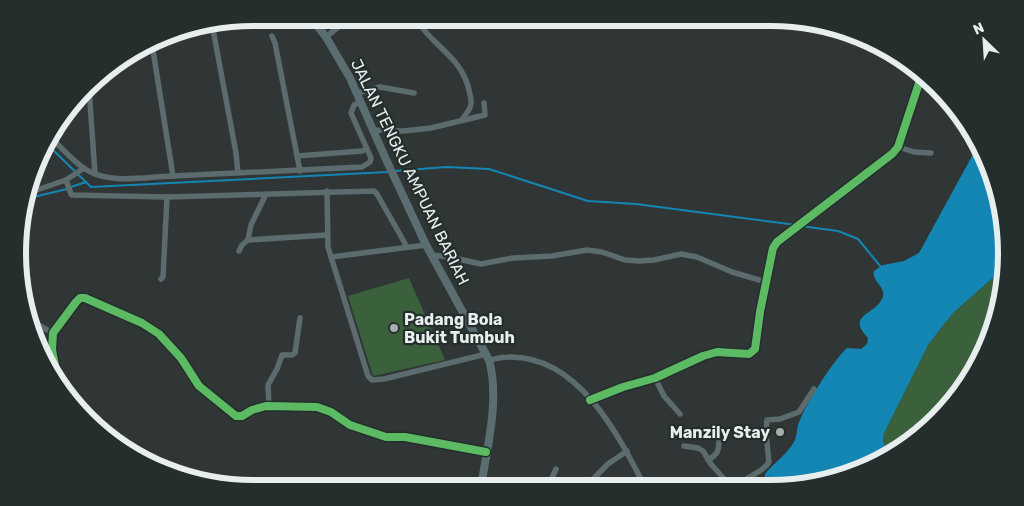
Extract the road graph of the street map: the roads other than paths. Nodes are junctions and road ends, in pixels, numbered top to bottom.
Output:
1 (317, 26) edge
2 (340, 26) edge
3 (420, 26) edge
4 (213, 30) edge
5 (272, 36) dead end
6 (326, 37) junction
7 (153, 50) edge
8 (919, 82) edge
9 (357, 93) junction
10 (414, 93) dead end
11 (90, 96) edge
12 (361, 102) junction
13 (484, 103) dead end
14 (464, 120) junction
15 (373, 130) junction
16 (55, 143) edge
17 (898, 146) junction
18 (367, 149) junction
19 (931, 153) dead end
20 (297, 156) junction
21 (82, 169) junction
22 (300, 171) junction
23 (238, 173) junction
24 (95, 174) junction
25 (172, 176) junction
26 (67, 182) junction
27 (35, 191) edge
28 (326, 191) junction
29 (266, 194) junction
30 (167, 197) junction
31 (328, 235) junction
32 (248, 240) junction
33 (426, 245) junction
34 (407, 248) junction
35 (239, 251) dead end
36 (432, 255) junction
37 (331, 257) junction
38 (161, 279) dead end
39 (766, 282) junction
40 (300, 318) dead end
41 (38, 325) edge
42 (53, 333) junction
43 (48, 348) edge
44 (52, 348) junction
45 (488, 357) junction
46 (55, 361) edge
47 (655, 378) junction
48 (814, 389) dead end
49 (590, 400) junction
50 (269, 406) junction
51 (680, 414) dead end
52 (728, 431) dead end
53 (684, 446) dead end
54 (627, 451) junction
55 (486, 452) junction
56 (708, 460) junction
57 (556, 469) dead end
58 (481, 480) edge
59 (551, 480) edge
60 (592, 480) edge
61 (642, 480) edge
62 (725, 480) edge
63 (744, 480) edge

1 - 6 main road, JALAN TENGKU AMPUAN BARIAH
2 - 6 street
3 - 14 street
4 - 23 street
5 - 20 street
6 - 9 main road, JALAN TENGKU AMPUAN BARIAH
7 - 25 street
8 - 17 street
9 - 10 street
9 - 12 main road, JALAN TENGKU AMPUAN BARIAH
11 - 24 street
12 - 15 main road, JALAN TENGKU AMPUAN BARIAH
12 - 18 street
13 - 14 street
14 - 15 street
15 - 33 main road, JALAN TENGKU AMPUAN BARIAH
16 - 21 street
17 - 19 street
17 - 39 street
18 - 20 street
18 - 22 street
20 - 22 street
21 - 24 street
21 - 26 street
22 - 23 street
23 - 25 street
24 - 25 street
26 - 27 street
26 - 30 street
28 - 29 street
28 - 31 street
28 - 34 street
29 - 30 street
29 - 32 street
30 - 38 street
31 - 32 street
31 - 37 street
32 - 35 street
33 - 34 street
33 - 36 main road, JALAN TENGKU AMPUAN BARIAH
34 - 37 street
36 - 39 street
36 - 45 main road, JALAN TENGKU AMPUAN BARIAH
37 - 45 street
39 - 47 street
40 - 50 street
41 - 42 street
42 - 44 street
42 - 50 street
43 - 44 street
44 - 46 street
45 - 49 street
45 - 55 main road, JALAN TENGKU AMPUAN BARIAH
47 - 49 street
47 - 51 street
48 - 63 street
49 - 54 street
50 - 55 street
52 - 56 street
53 - 56 street
54 - 60 street
54 - 61 street
55 - 58 main road, JALAN TENGKU AMPUAN BARIAH
56 - 62 street
57 - 59 street

